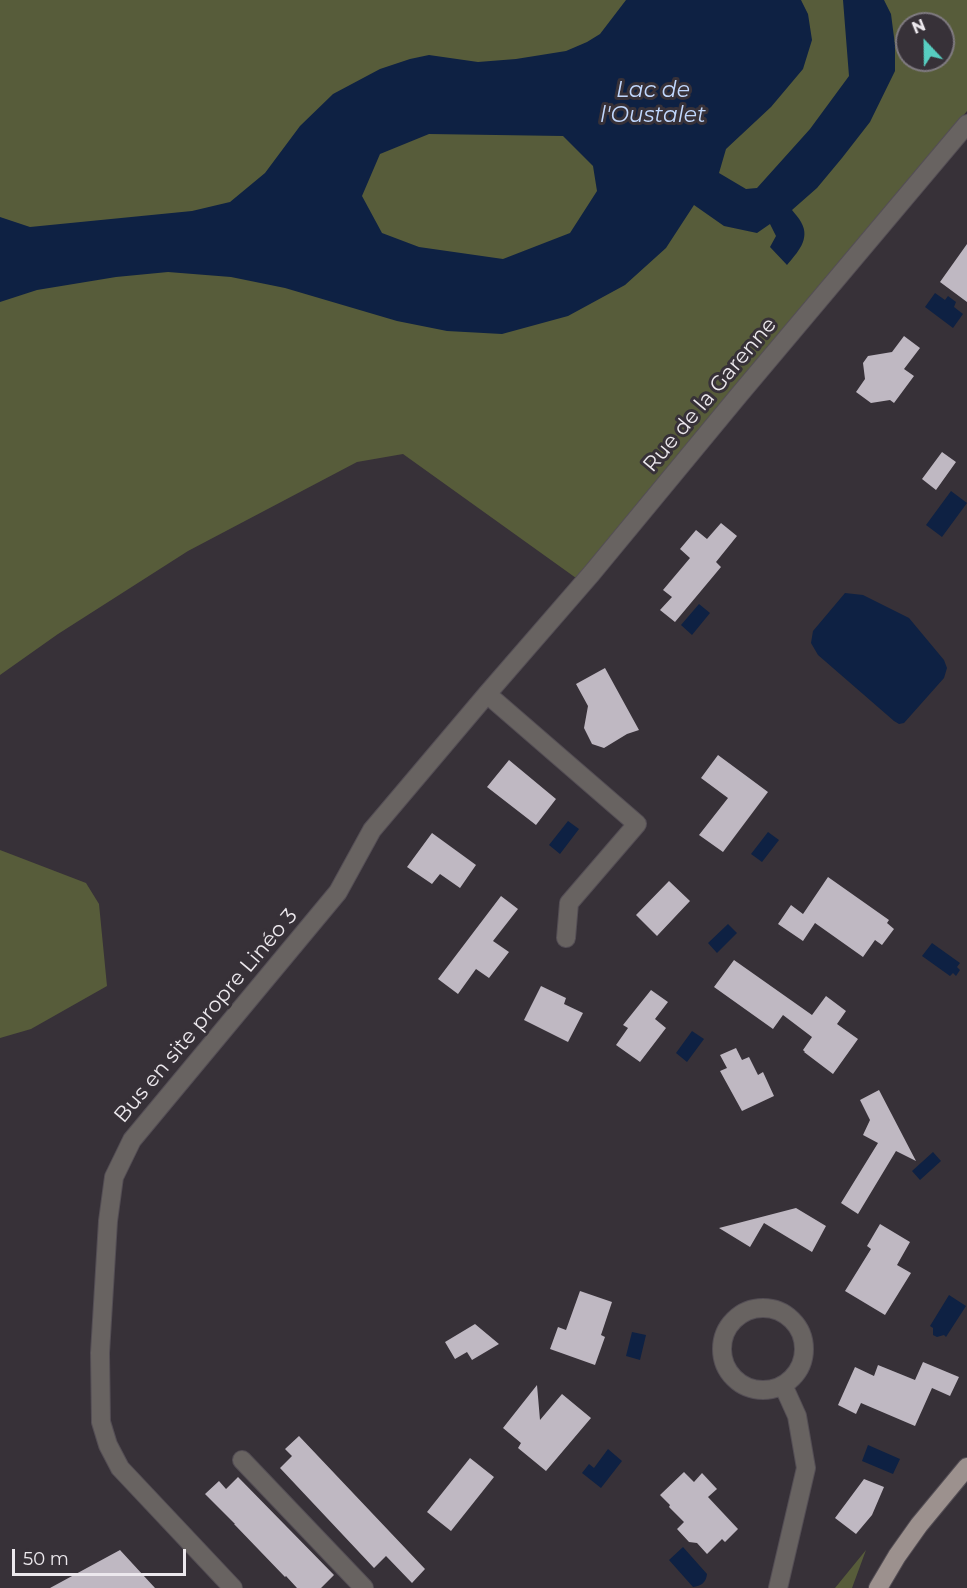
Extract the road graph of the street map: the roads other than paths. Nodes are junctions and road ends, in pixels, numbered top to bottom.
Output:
1 (967, 124) edge
2 (486, 694) junction
3 (566, 938) dead end
4 (783, 1385) junction
5 (242, 1460) dead end
6 (967, 1467) edge
7 (232, 1588) edge
8 (364, 1588) edge
9 (778, 1588) edge
10 (878, 1588) edge

1 - 2 street, Rue de la Garenne
2 - 3 street
2 - 7 street, Bus en site propre Linéo 3
4 - 4 street
4 - 9 street
5 - 8 street
6 - 10 main road

